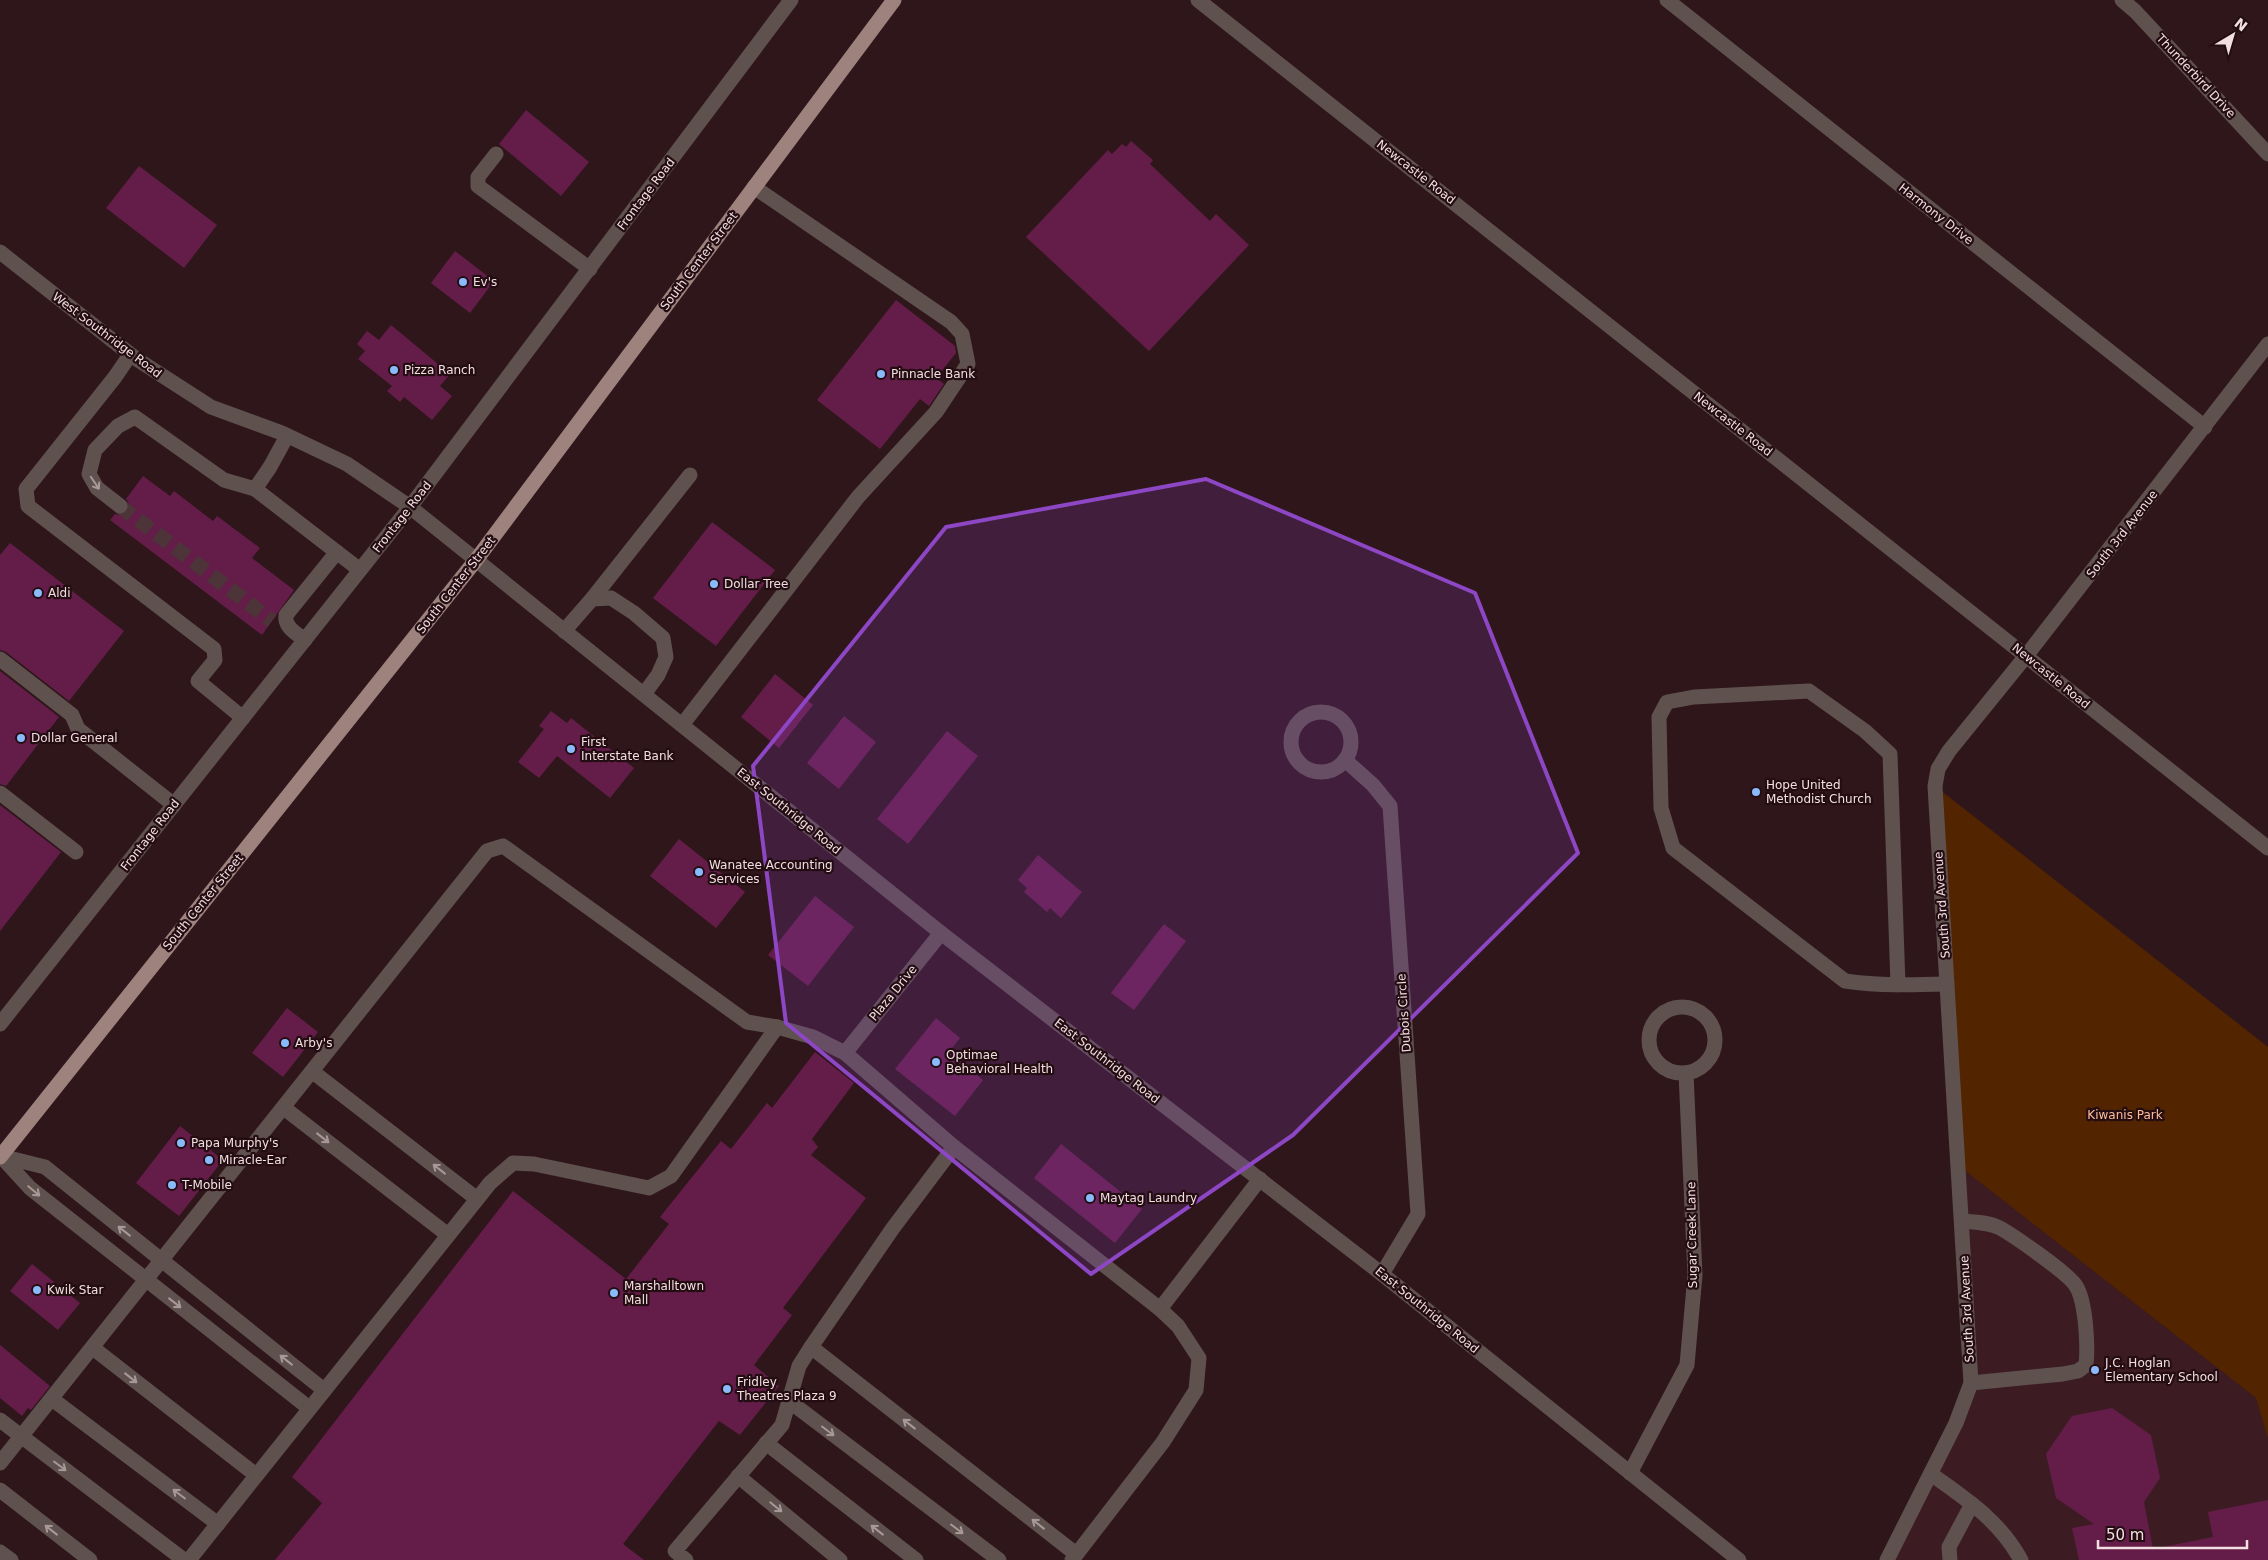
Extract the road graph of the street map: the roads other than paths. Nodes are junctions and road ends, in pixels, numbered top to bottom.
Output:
1 (790, 0) edge
2 (894, 0) edge
3 (1198, 0) edge
4 (1667, 0) edge
5 (2122, 0) edge
6 (496, 154) dead end
7 (2268, 154) edge
8 (754, 187) junction
9 (0, 252) edge
10 (590, 269) junction
11 (2268, 344) edge
12 (130, 354) junction
13 (2205, 427) junction
14 (287, 436) junction
15 (690, 474) dead end
16 (255, 489) junction
17 (120, 506) tunnel mouth
18 (410, 507) junction
19 (337, 552) junction
20 (476, 560) junction
21 (360, 570) junction
22 (592, 598) junction
23 (564, 631) junction
24 (305, 640) junction
25 (2026, 656) junction
26 (0, 659) edge
27 (644, 694) junction
28 (243, 718) junction
29 (682, 725) junction
30 (1345, 760) dead end
31 (0, 793) edge
32 (174, 805) junction
33 (2268, 848) edge
34 (76, 852) dead end
35 (942, 933) junction
36 (1947, 984) junction
37 (1898, 985) junction
38 (0, 1024) edge
39 (777, 1027) junction
40 (846, 1052) junction
41 (313, 1072) junction
42 (1686, 1074) junction
43 (284, 1108) junction
44 (954, 1147) junction
45 (0, 1156) edge
46 (1260, 1179) junction
47 (477, 1199) junction
48 (1962, 1221) junction
49 (448, 1235) junction
50 (162, 1261) junction
51 (1382, 1274) junction
52 (147, 1280) junction
53 (1160, 1309) junction
54 (92, 1348) junction
55 (811, 1348) junction
56 (1970, 1383) junction
57 (324, 1390) junction
58 (52, 1398) junction
59 (789, 1401) junction
60 (309, 1408) junction
61 (0, 1420) edge
62 (21, 1437) junction
63 (766, 1443) junction
64 (0, 1463) edge
65 (1630, 1473) junction
66 (1931, 1474) junction
67 (256, 1475) junction
68 (738, 1476) junction
69 (0, 1490) edge
70 (1972, 1504) junction
71 (218, 1524) junction
72 (0, 1552) edge
73 (1074, 1557) edge
74 (11, 1560) edge
75 (90, 1560) edge
76 (184, 1560) edge
77 (189, 1560) edge
78 (686, 1560) edge
79 (840, 1560) edge
80 (916, 1560) edge
81 (999, 1560) edge
82 (1739, 1560) edge
83 (1887, 1560) edge
84 (1950, 1560) edge
85 (2021, 1560) edge

1 - 10 street, Frontage Road
2 - 8 main road, South Center Street
3 - 25 street, Newcastle Road
4 - 13 street, Harmony Drive
5 - 7 street, Thunderbird Drive
6 - 10 street
8 - 20 main road, South Center Street
8 - 29 street
9 - 12 street, West Southridge Road
10 - 18 street, Frontage Road
11 - 13 street, South 3rd Avenue
12 - 14 street, West Southridge Road
12 - 28 street
13 - 25 street, South 3rd Avenue
14 - 16 street
14 - 18 street, West Southridge Road
15 - 22 street
16 -> 17 street
16 - 19 street
18 - 20 street, West Southridge Road
18 - 21 street, Frontage Road
19 - 21 street
19 - 24 street
20 - 23 street, East Southridge Road
20 - 45 main road, South Center Street
21 - 24 street, Frontage Road
22 - 23 street
22 - 27 street
23 - 27 street, East Southridge Road
24 - 28 street, Frontage Road
25 - 33 street, Newcastle Road
25 - 36 street, South 3rd Avenue
26 - 32 street
27 - 29 street, East Southridge Road
28 - 32 street, Frontage Road
29 - 35 street, East Southridge Road
30 - 51 street, Dubois Circle
31 - 34 street
32 - 38 street, Frontage Road
35 - 40 street, Plaza Drive
35 - 46 street, East Southridge Road
36 - 37 street
36 - 48 street, South 3rd Avenue
37 - 37 street
39 - 40 street
39 - 41 street
39 - 47 street
40 - 44 street
41 - 43 street
47 -> 41 street
42 - 42 street
42 - 65 street, Sugar Creek Lane
43 -> 49 street
43 - 50 street
44 - 53 street
44 - 55 street
50 -> 45 street
45 -> 52 street
46 - 51 street, East Southridge Road
46 - 53 street
47 - 49 street
48 - 56 street, South 3rd Avenue
48 - 56 street
49 - 57 street
50 - 52 street
57 -> 50 street
51 - 65 street, East Southridge Road
52 - 54 street
52 -> 60 street
53 - 73 street
54 - 58 street
54 -> 67 street
55 - 59 street
73 -> 55 street
56 - 66 street, South 3rd Avenue
57 - 60 street
58 - 62 street
71 -> 58 street
59 - 63 street
59 -> 81 street
60 - 67 street
61 - 62 street
62 - 64 street
62 -> 76 street
63 - 68 street
80 -> 63 street
65 - 82 street, East Southridge Road
66 - 70 street
66 - 83 street, South 3rd Avenue
67 - 71 street
68 - 78 street
68 -> 79 street
75 -> 69 street
70 - 84 street
70 - 85 street
71 - 77 street
72 - 74 street

